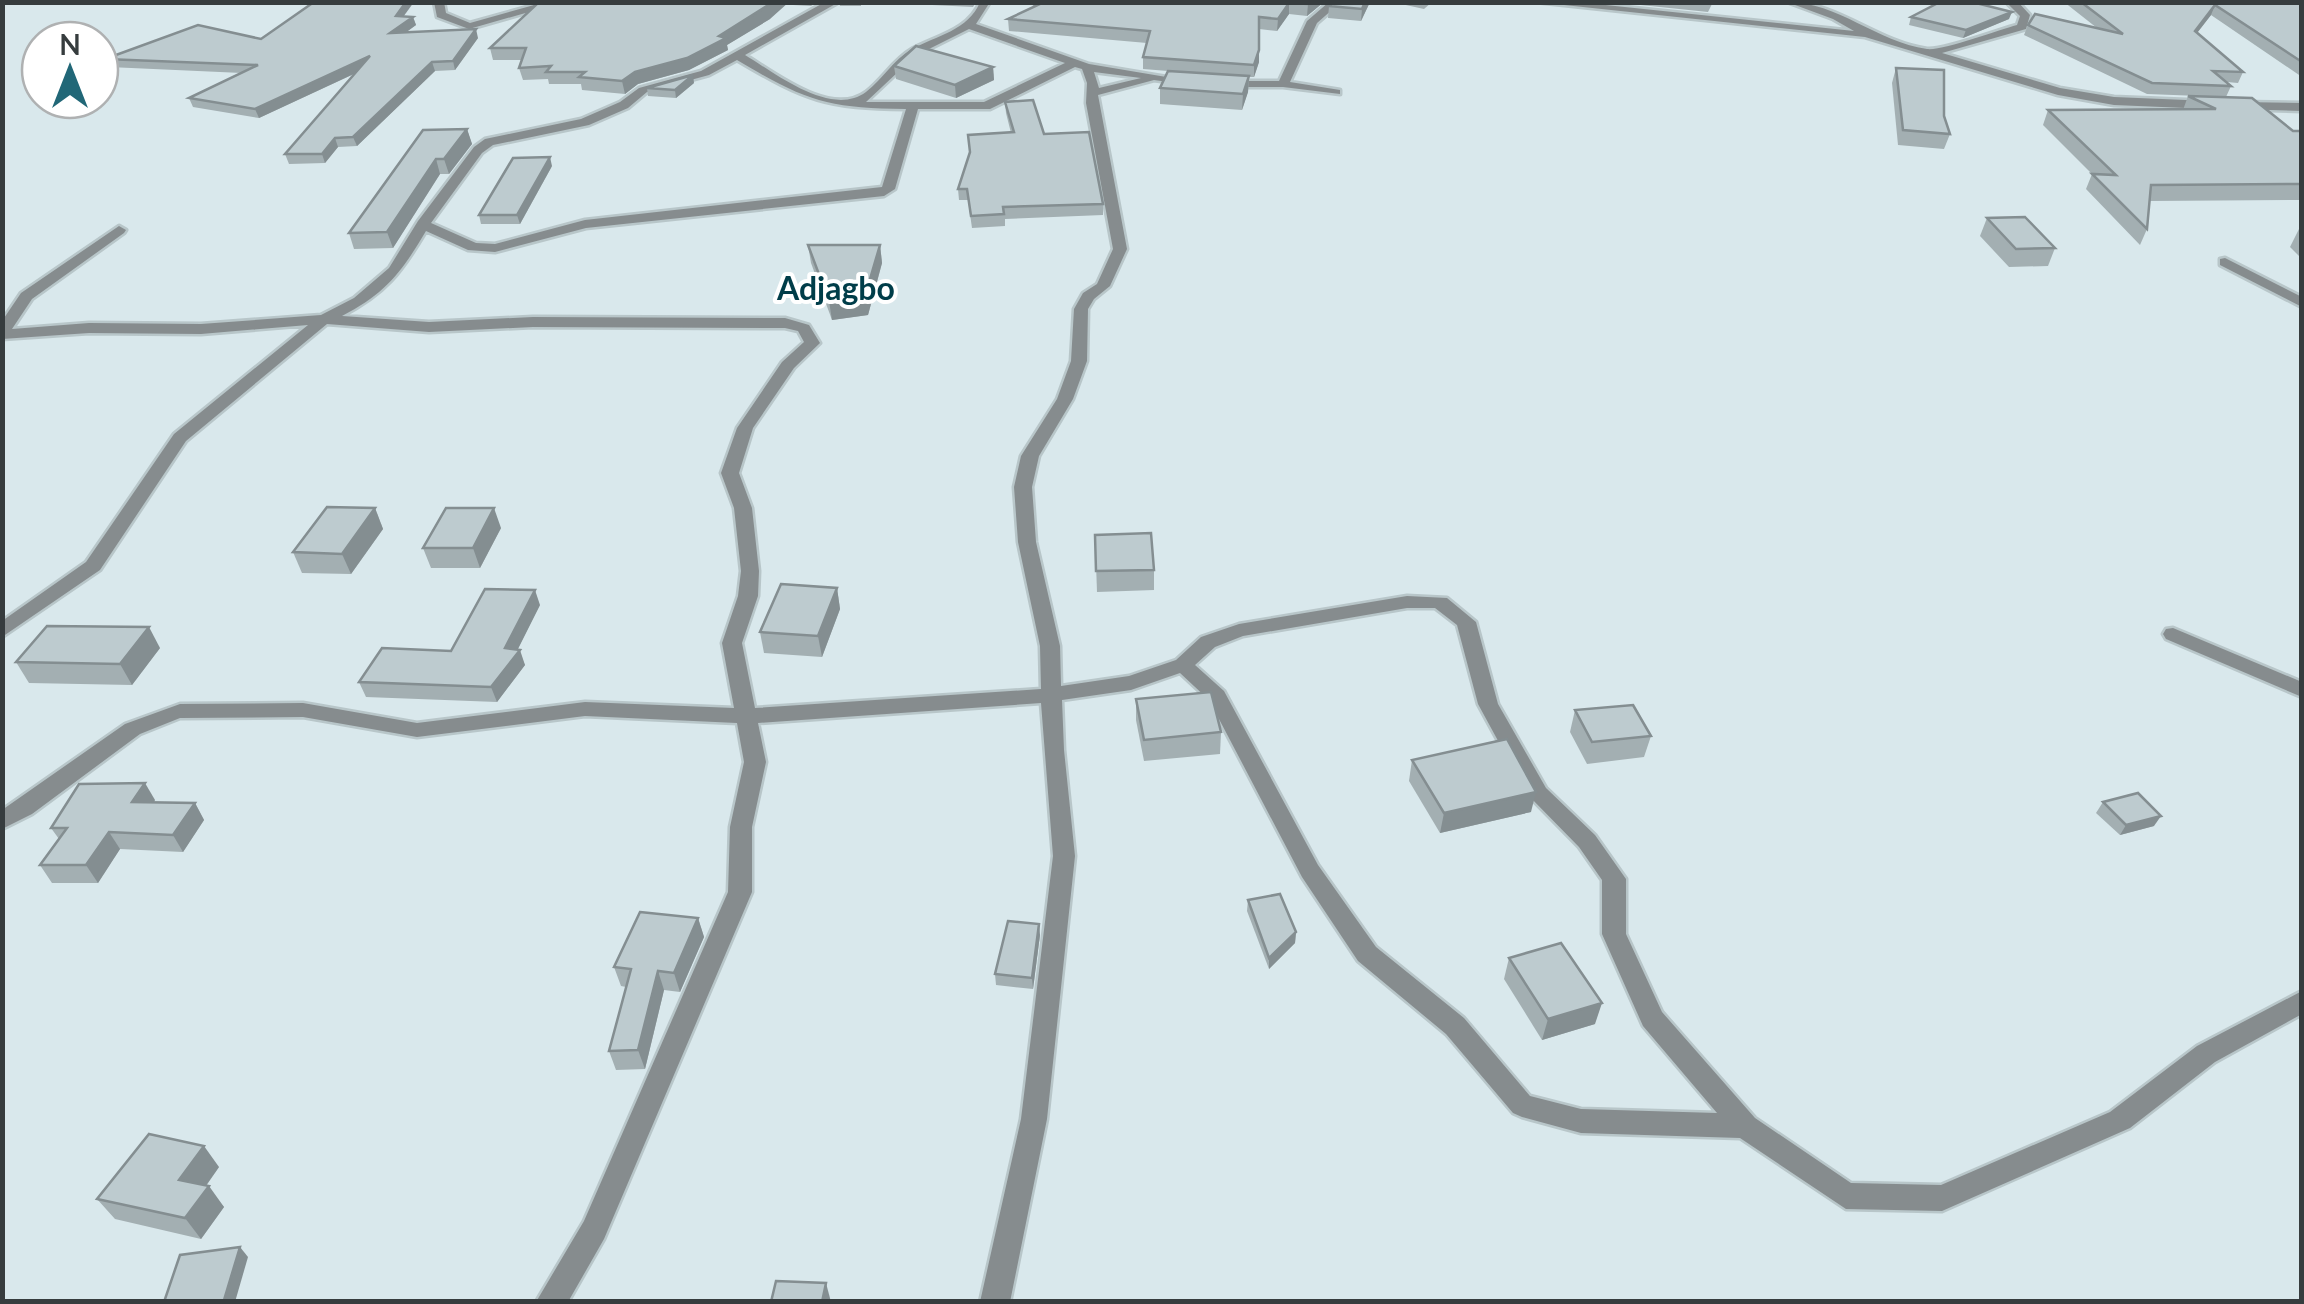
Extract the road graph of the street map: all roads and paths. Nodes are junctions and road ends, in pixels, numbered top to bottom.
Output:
1 (439, 2) edge
2 (559, 2) edge
3 (834, 2) edge
4 (984, 2) edge
5 (1336, 2) edge
6 (1541, 2) edge
7 (1792, 2) edge
8 (2012, 2) edge
9 (966, 24) junction
10 (1869, 35) junction
11 (1935, 52) junction
12 (740, 57) junction
13 (1080, 65) junction
14 (1155, 78) junction
15 (1283, 84) junction
16 (1336, 92) dead end
17 (1094, 93) junction
18 (847, 104) junction
19 (2302, 108) edge
20 (912, 109) junction
21 (423, 224) junction
22 (119, 230) dead end
23 (2225, 262) dead end
24 (2302, 303) edge
25 (324, 319) junction
26 (2, 334) edge
27 (2, 631) edge
28 (2173, 634) dead end
29 (1183, 664) junction
30 (2302, 690) edge
31 (1051, 694) junction
32 (750, 716) junction
33 (2, 821) edge
34 (2302, 1002) edge
35 (1744, 1126) junction
36 (551, 1302) edge
37 (995, 1302) edge

1 - 2 street
3 - 12 street
4 - 9 street
5 - 15 street
6 - 10 street
7 - 10 street
8 - 11 street
9 - 13 street
9 - 18 street
10 - 11 street
11 - 19 street
12 - 18 street
12 - 21 street
13 - 14 street
13 - 17 street
13 - 20 street
14 - 15 street
14 - 17 street
15 - 16 street
17 - 31 street
18 - 20 street
20 - 21 street
21 - 25 street
22 - 26 street
23 - 24 street
25 - 26 street
25 - 27 street
25 - 32 street
28 - 30 street
29 - 31 street
29 - 35 street
29 - 35 street
31 - 32 street
31 - 37 street
32 - 33 street
32 - 36 street
34 - 35 street

